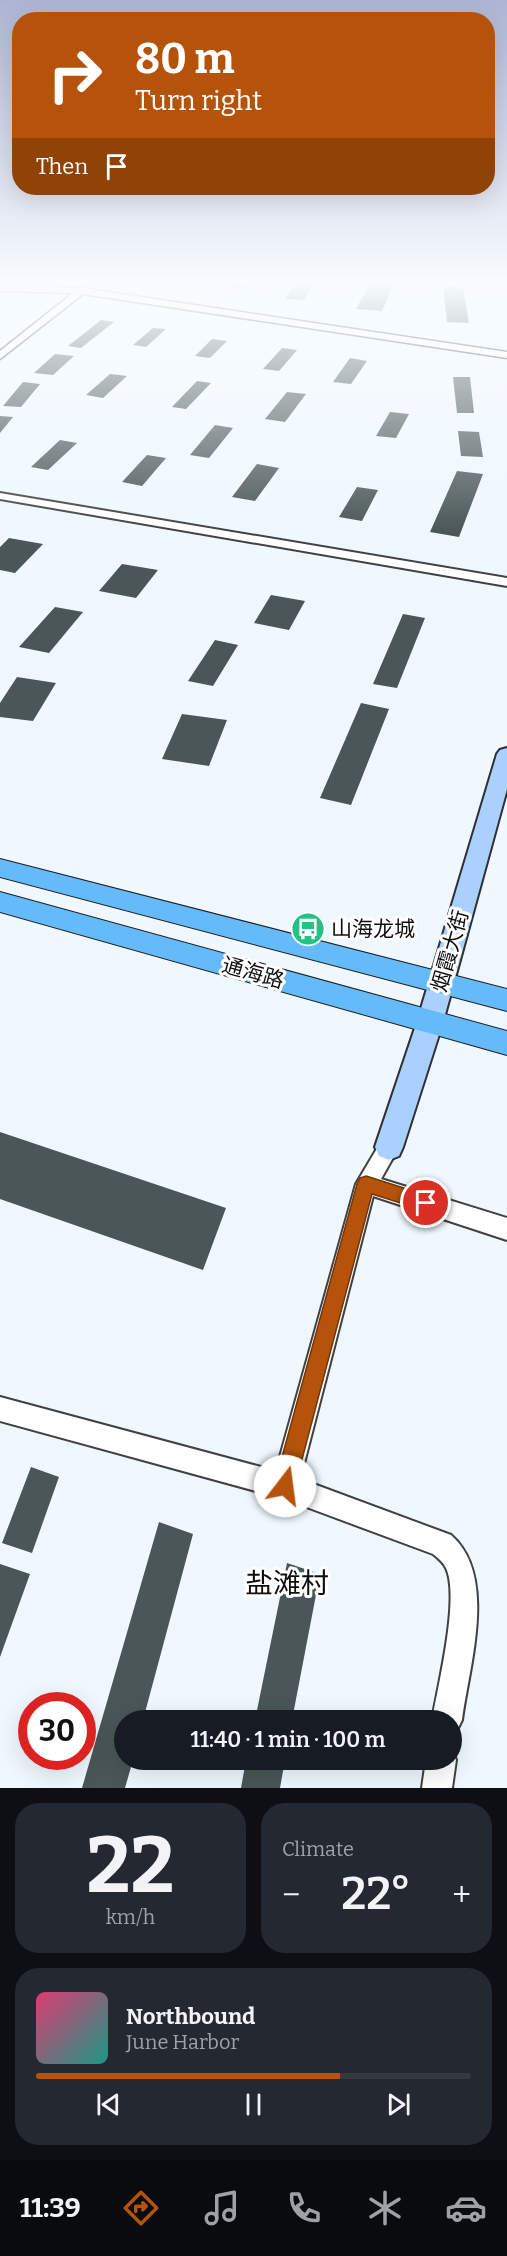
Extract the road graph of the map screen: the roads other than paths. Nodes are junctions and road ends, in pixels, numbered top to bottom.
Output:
1 (0, 496) edge
2 (507, 582) edge
3 (507, 754) edge
4 (0, 868) edge
5 (0, 902) edge
6 (440, 983) junction
7 (507, 1000) edge
8 (430, 1022) junction
9 (507, 1043) edge
10 (389, 1147) joint
11 (366, 1184) junction
12 (507, 1229) edge
13 (0, 1409) edge
14 (285, 1486) junction
15 (448, 1710) edge
16 (440, 1770) edge
17 (437, 1788) edge

1 - 2 street
3 - 6 main road, 烟霞大街
4 - 6 main road, 通海路
5 - 8 main road, 通海路
6 - 7 main road, 通海路
6 - 8 main road, 烟霞大街
8 - 9 main road, 通海路
8 - 10 main road, 烟霞大街
10 - 11 street
11 - 12 street
11 - 14 street
13 - 14 street
14 - 15 street
16 - 17 street

